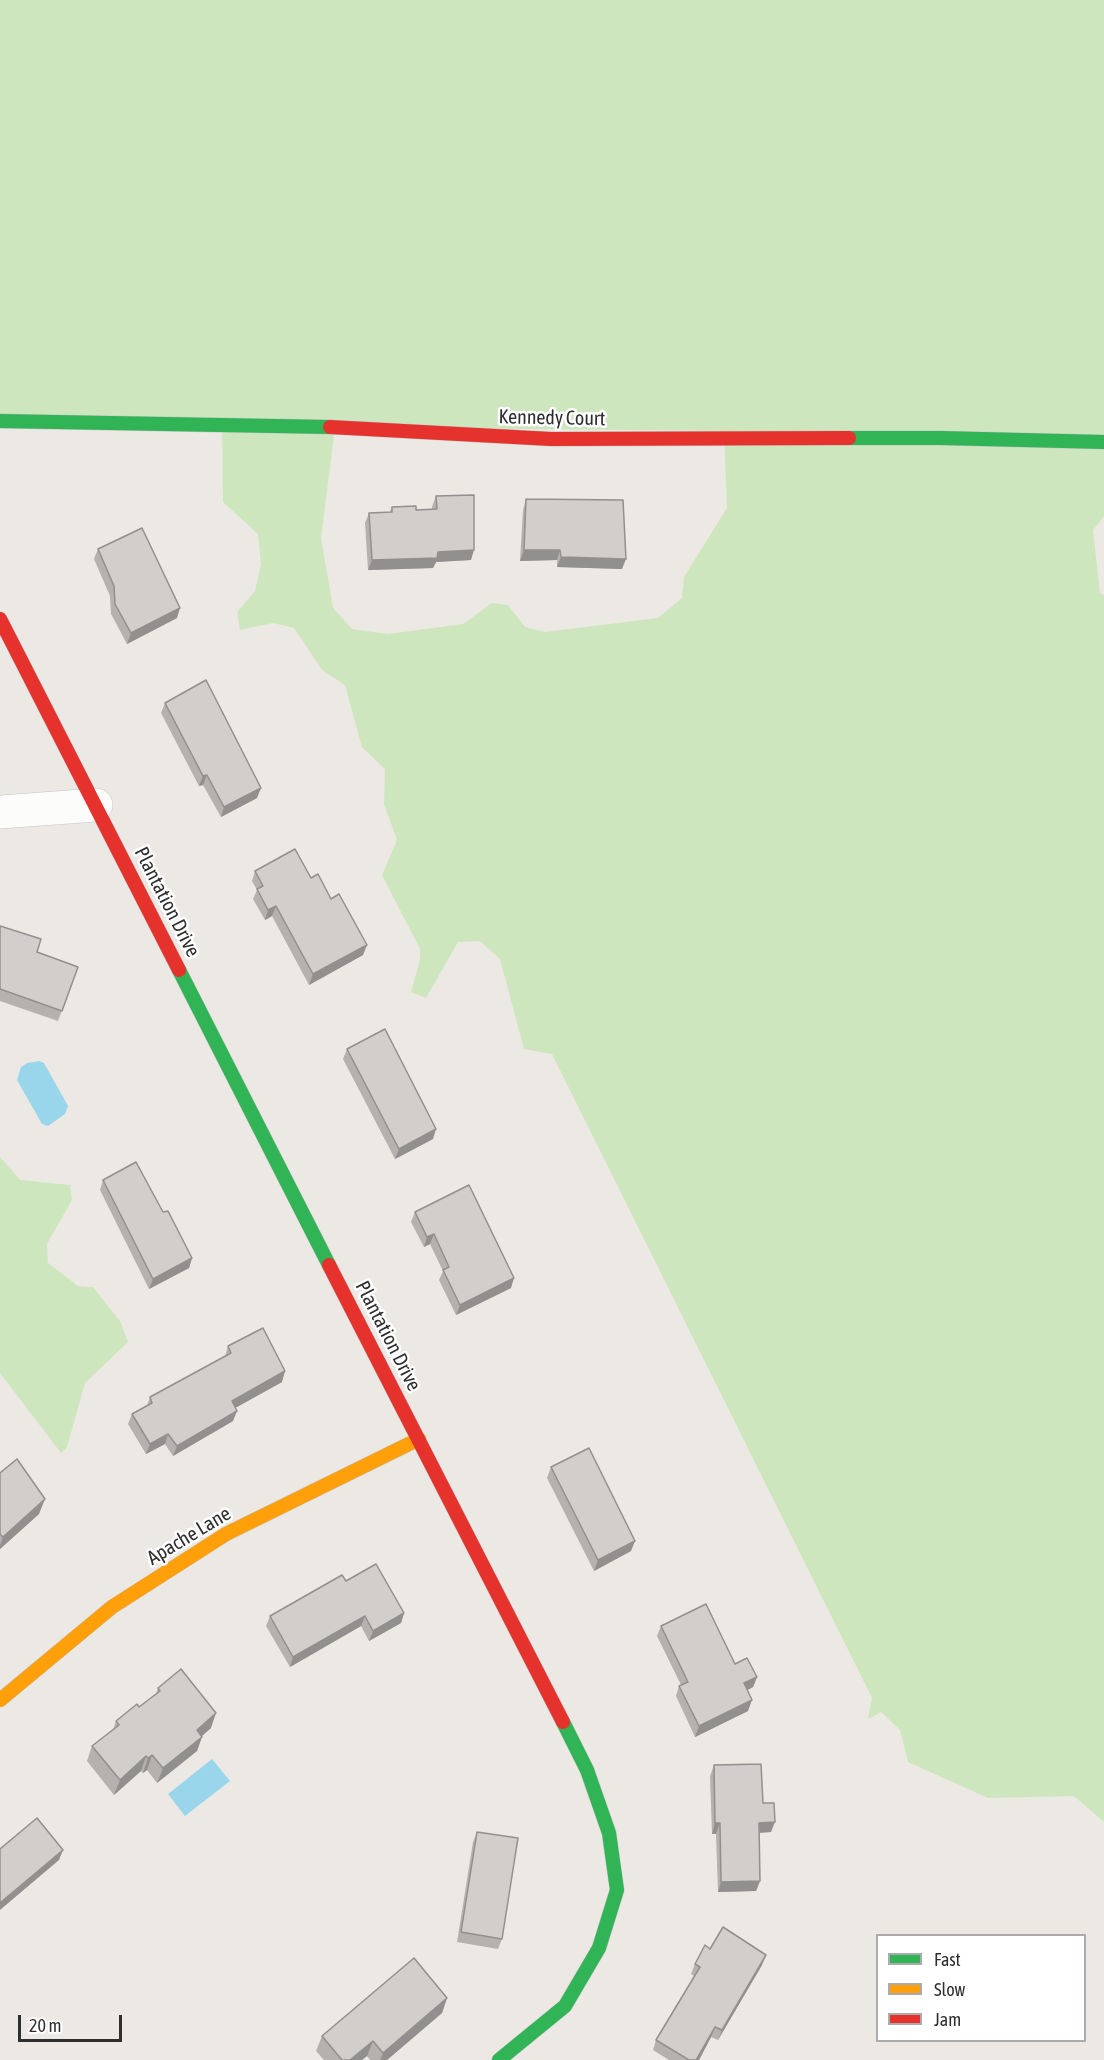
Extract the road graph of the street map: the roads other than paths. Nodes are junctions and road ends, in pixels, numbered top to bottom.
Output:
1 (0, 421) edge
2 (1104, 442) edge
3 (0, 619) edge
4 (96, 805) junction
5 (0, 812) edge
6 (419, 1439) junction
7 (0, 1700) edge
8 (499, 2060) edge

1 - 2 street, Kennedy Court
3 - 4 street, Plantation Drive
4 - 5 street
4 - 6 street, Plantation Drive
6 - 7 street, Apache Lane
6 - 8 street, Plantation Drive

